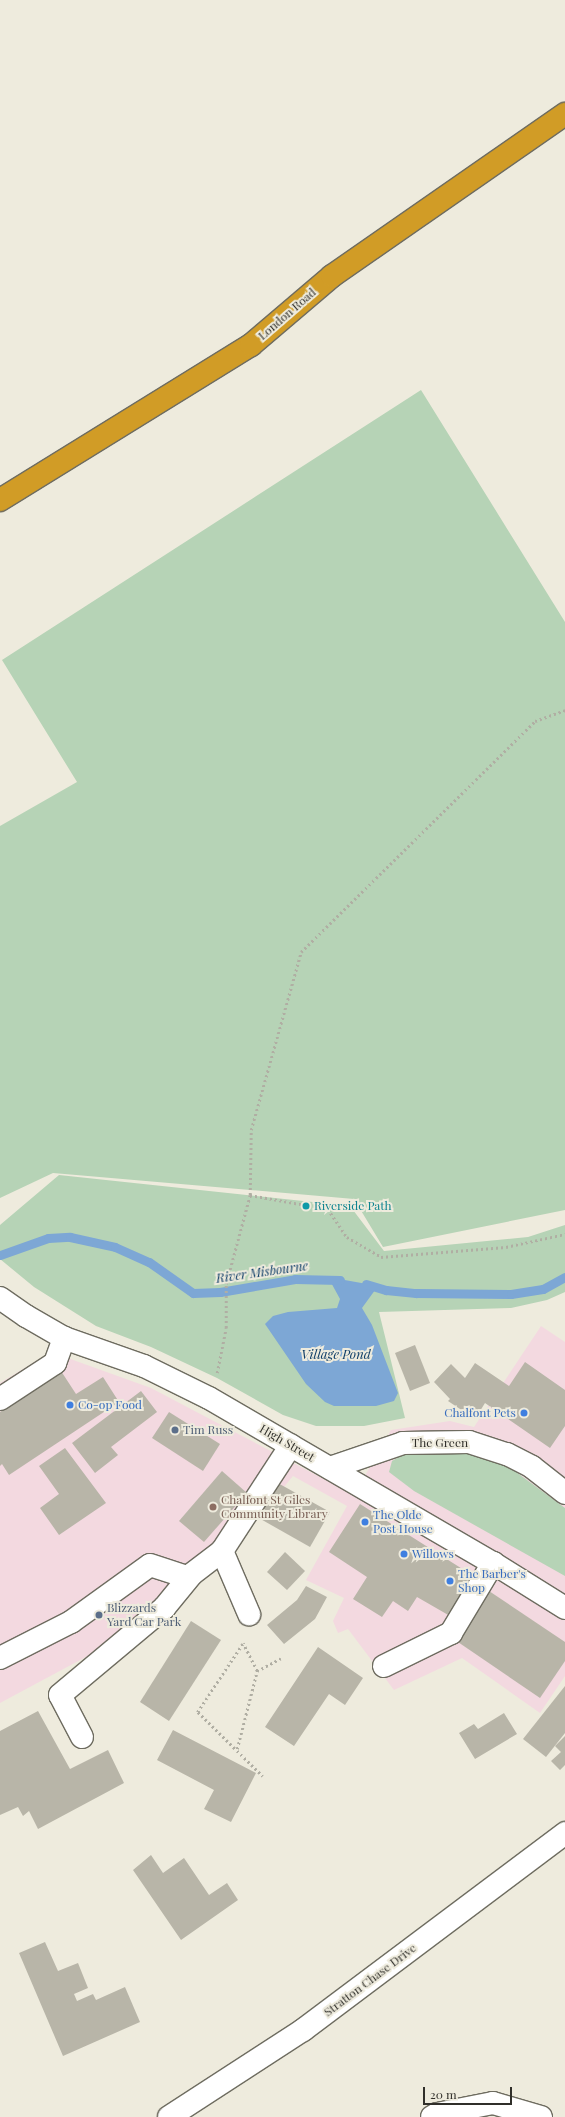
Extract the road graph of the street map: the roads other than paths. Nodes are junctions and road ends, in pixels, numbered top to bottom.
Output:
1 (565, 114) edge
2 (0, 500) edge
3 (0, 1298) edge
4 (64, 1338) junction
5 (0, 1399) edge
6 (291, 1446) junction
7 (330, 1468) junction
8 (565, 1492) edge
9 (222, 1551) junction
10 (493, 1563) junction
11 (191, 1575) junction
12 (565, 1608) edge
13 (249, 1614) road end
14 (0, 1658) edge
15 (384, 1666) dead end
16 (82, 1737) dead end
17 (565, 1833) edge
18 (169, 2117) edge
19 (432, 2117) edge
20 (541, 2117) edge

1 - 2 highway, London Road
3 - 4 street, High Street
4 - 5 street
4 - 6 street, High Street
6 - 7 street, High Street
6 - 9 street
7 - 8 street, The Green
7 - 10 street, High Street
9 - 11 street
9 - 13 street
10 - 12 street, High Street
10 - 15 street
11 - 14 street
11 - 16 street
17 - 18 street, Stratton Chase Drive
19 - 20 street

